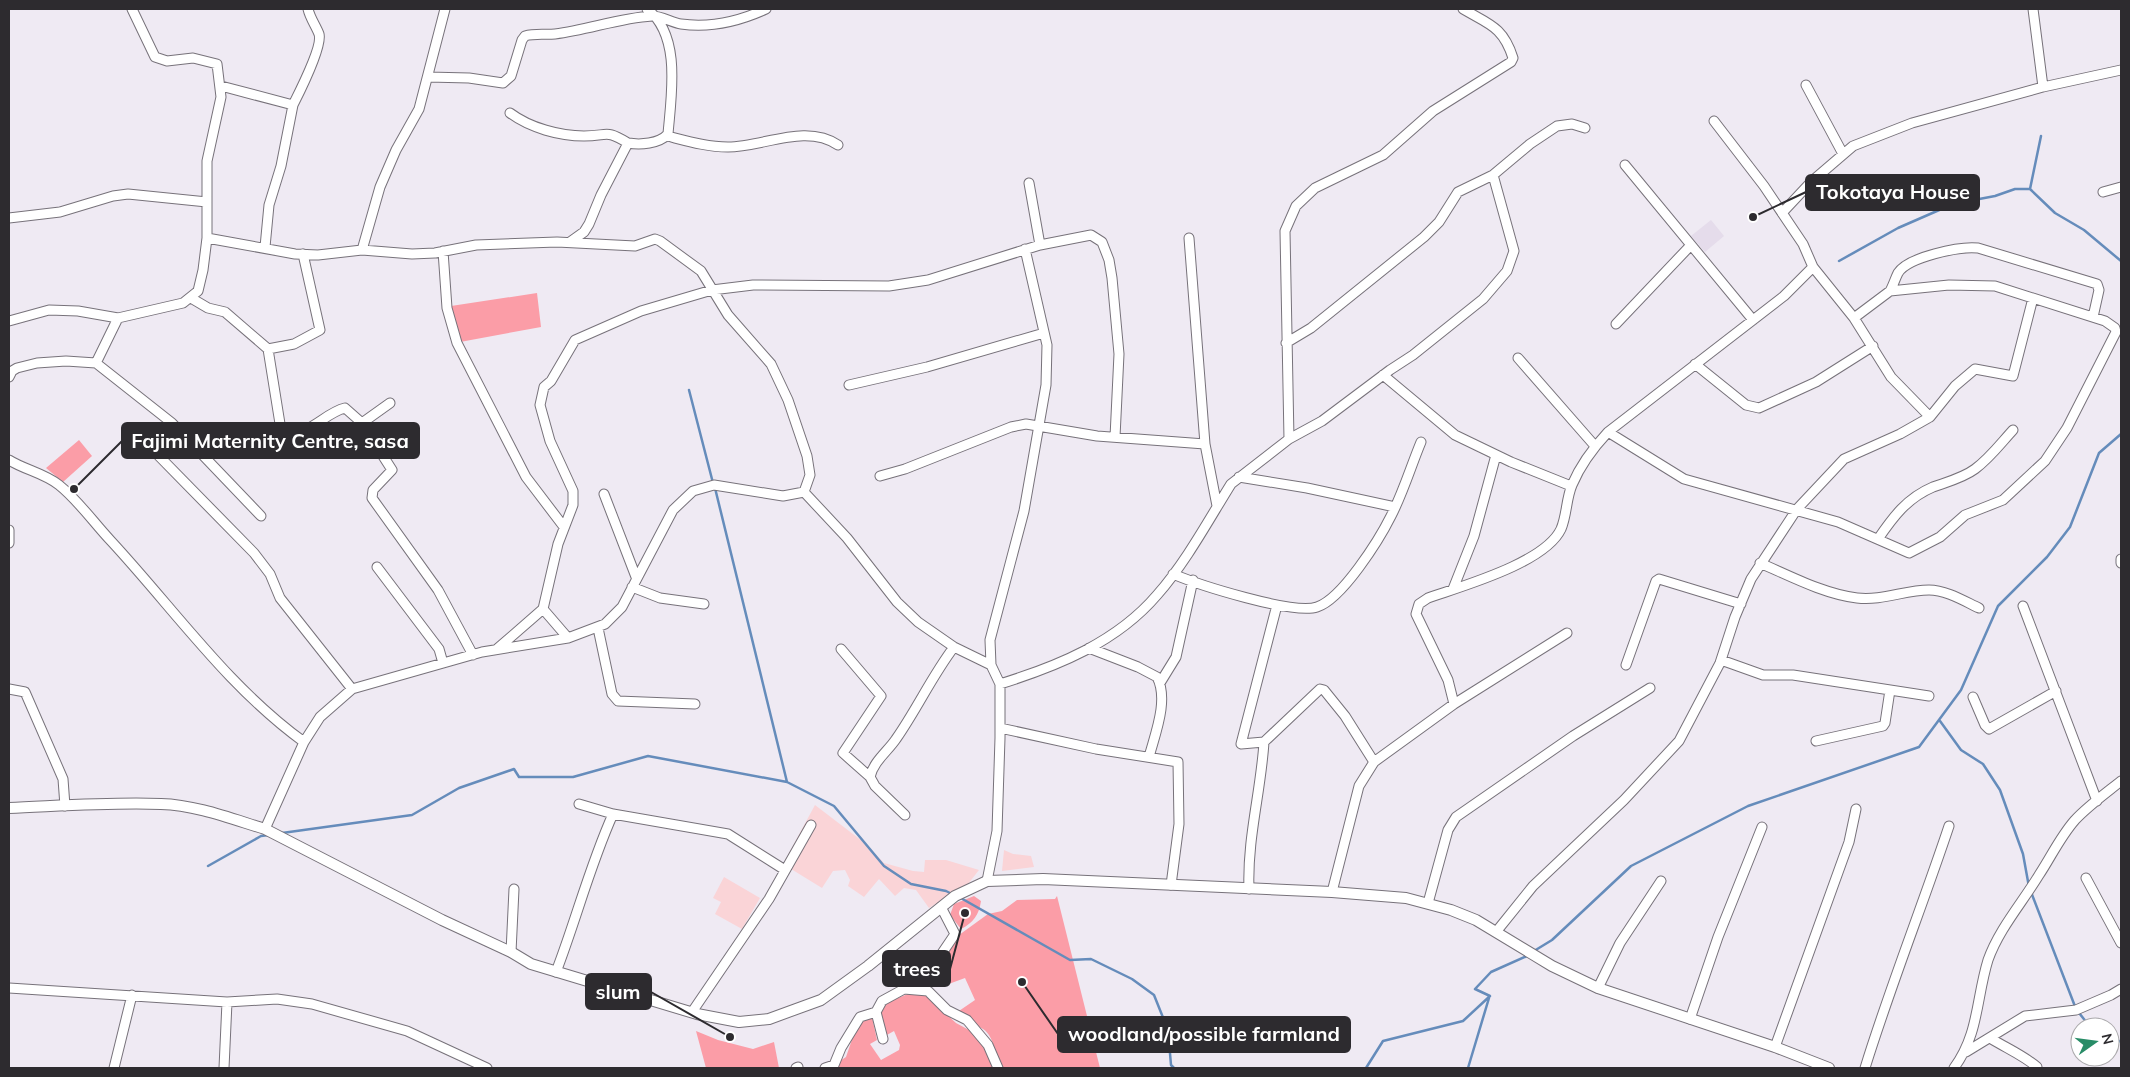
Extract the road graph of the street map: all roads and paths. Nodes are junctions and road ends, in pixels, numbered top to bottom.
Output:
1 (132, 9) edge
2 (308, 9) edge
3 (444, 9) edge
4 (647, 9) edge
5 (766, 9) edge
6 (1463, 9) edge
7 (2033, 9) edge
8 (656, 15) junction
9 (2121, 70) edge
10 (428, 77) junction
11 (1806, 85) dead end
12 (221, 86) junction
13 (2043, 87) junction
14 (292, 105) junction
15 (510, 114) dead end
16 (1714, 121) dead end
17 (1584, 128) dead end
18 (667, 136) junction
19 (628, 143) junction
20 (838, 145) dead end
21 (1844, 154) junction
22 (1625, 165) dead end
23 (1493, 175) junction
24 (1029, 183) dead end
25 (2121, 187) edge
26 (2103, 192) dead end
27 (207, 202) junction
28 (1782, 213) junction
29 (9, 218) edge
30 (589, 224) junction
31 (207, 238) junction
32 (1189, 238) dead end
33 (569, 242) junction
34 (600, 244) junction
35 (1040, 245) junction
36 (1692, 246) junction
37 (265, 247) junction
38 (1025, 249) junction
39 (362, 250) junction
40 (443, 251) junction
41 (303, 254) junction
42 (1813, 267) junction
43 (712, 290) junction
44 (1890, 292) junction
45 (191, 298) junction
46 (2033, 298) junction
47 (2093, 317) junction
48 (118, 318) junction
49 (1854, 318) junction
50 (1753, 320) junction
51 (9, 321) edge
52 (1616, 324) dead end
53 (1044, 332) junction
54 (1286, 343) junction
55 (1874, 346) junction
56 (268, 350) junction
57 (1518, 358) dead end
58 (96, 363) junction
59 (1695, 364) junction
60 (1383, 375) junction
61 (9, 377) edge
62 (849, 385) dead end
63 (390, 403) dead end
64 (1930, 417) junction
65 (362, 422) junction
66 (172, 423) junction
67 (1039, 425) junction
68 (2013, 430) dead end
69 (1608, 432) junction
70 (1116, 437) junction
71 (1289, 439) junction
72 (1421, 442) dead end
73 (1205, 444) junction
74 (1595, 446) junction
75 (1496, 455) junction
76 (9, 460) edge
77 (880, 476) dead end
78 (1239, 477) junction
79 (1572, 486) junction
80 (804, 492) junction
81 (604, 494) dead end
82 (1217, 506) junction
83 (1395, 507) junction
84 (1797, 510) junction
85 (262, 516) dead end
86 (564, 527) junction
87 (9, 530) edge
88 (1878, 539) junction
89 (9, 543) edge
90 (2121, 559) edge
91 (2121, 563) edge
92 (1760, 564) junction
93 (377, 567) dead end
94 (1174, 574) junction
95 (636, 577) junction
96 (1193, 580) junction
97 (632, 588) junction
98 (1453, 589) junction
99 (704, 604) dead end
100 (1741, 604) junction
101 (1277, 606) junction
102 (2024, 606) dead end
103 (1979, 608) dead end
104 (543, 609) junction
105 (598, 628) junction
106 (1567, 633) dead end
107 (568, 638) junction
108 (954, 647) junction
109 (1089, 648) junction
110 (497, 649) junction
111 (841, 650) dead end
112 (473, 655) junction
113 (1721, 660) junction
114 (443, 663) junction
115 (991, 665) junction
116 (1626, 665) dead end
117 (1160, 683) junction
118 (1000, 684) junction
119 (1650, 688) dead end
120 (9, 689) edge
121 (352, 689) junction
122 (1890, 690) junction
123 (2056, 691) junction
124 (1929, 696) dead end
125 (1973, 697) dead end
126 (695, 704) dead end
127 (1454, 704) junction
128 (1000, 728) junction
129 (1816, 741) dead end
130 (304, 742) junction
131 (1264, 742) junction
132 (1149, 757) junction
133 (1374, 762) junction
134 (870, 776) junction
135 (2121, 781) edge
136 (2097, 801) junction
137 (579, 804) dead end
138 (65, 806) junction
139 (9, 808) edge
140 (1856, 809) dead end
141 (613, 814) junction
142 (905, 815) dead end
143 (811, 825) dead end
144 (1949, 826) dead end
145 (1762, 827) dead end
146 (265, 829) junction
147 (785, 870) junction
148 (2086, 878) dead end
149 (987, 881) junction
150 (1661, 881) dead end
151 (1171, 885) junction
152 (514, 889) dead end
153 (1249, 889) junction
154 (1332, 892) junction
155 (1428, 903) junction
156 (941, 907) junction
157 (1496, 932) junction
158 (2121, 941) edge
159 (511, 952) junction
160 (556, 972) junction
161 (9, 988) edge
162 (904, 988) junction
163 (1598, 988) junction
164 (2121, 988) edge
165 (132, 995) junction
166 (227, 1002) junction
167 (692, 1012) junction
168 (876, 1012) junction
169 (1690, 1019) junction
170 (1990, 1038) junction
171 (883, 1039) dead end
172 (1775, 1047) junction
173 (1966, 1052) junction
174 (2038, 1067) edge
175 (114, 1068) edge
176 (224, 1068) edge
177 (487, 1068) edge
178 (825, 1068) edge
179 (998, 1068) edge
180 (1829, 1068) edge
181 (1865, 1068) edge
182 (1954, 1068) edge

1 - 12 street
2 - 14 street
3 - 10 street
4 - 8 street
5 - 8 street
6 - 54 street
7 - 13 street
8 - 10 street
8 - 18 street
9 - 13 street
10 - 39 street
11 - 21 street
12 - 14 street
12 - 27 street
13 - 21 street
14 - 37 street
15 - 19 street
16 - 28 street
17 - 23 street
18 - 19 street
18 - 20 street
19 - 30 street
21 - 28 street
22 - 36 street
23 - 54 street
23 - 60 street
24 - 35 street
25 - 26 street
27 - 29 street
27 - 31 street
28 - 42 street
30 - 33 street
30 - 34 street
31 - 37 street
31 - 45 street
32 - 73 street
33 - 34 street
33 - 40 street
34 - 43 street
35 - 38 street
35 - 70 street
36 - 50 street
36 - 52 street
37 - 41 street
38 - 43 street
38 - 53 street
39 - 40 street
39 - 41 street
40 - 86 street
41 - 56 street
42 - 49 street
42 - 50 street
43 - 80 street
43 - 86 street
44 - 46 street
44 - 47 street
44 - 49 street
45 - 48 street
45 - 56 street
46 - 47 street
46 - 64 street
47 - 88 street
48 - 51 street
48 - 58 street
49 - 55 street
50 - 59 street
53 - 62 street
53 - 67 street
54 - 71 street
55 - 59 street
55 - 64 street
56 - 65 street
57 - 74 street
58 - 61 street
58 - 66 street
59 - 69 street
60 - 71 street
60 - 75 street
63 - 65 street
64 - 84 street
65 - 112 street
66 - 85 street
66 - 121 street
67 - 70 street
67 - 77 street
67 - 115 street
68 - 88 street
69 - 74 street
69 - 84 street
70 - 73 street
71 - 78 street
72 - 83 street
73 - 82 street
74 - 79 street
75 - 79 street
75 - 98 street
76 - 130 street
78 - 82 street
78 - 83 street
79 - 98 street
80 - 95 street
80 - 108 street
81 - 95 street
82 - 94 street
83 - 101 street
84 - 88 street
84 - 92 street
86 - 104 street
87 - 89 street
90 - 91 street
92 - 100 street
92 - 103 street
93 - 114 street
94 - 96 street
94 - 109 street
95 - 97 street
96 - 101 street
96 - 117 street
97 - 99 street
97 - 105 street
98 - 127 street
100 - 113 street
100 - 116 street
101 - 131 street
102 - 123 street
104 - 107 street
104 - 110 street
105 - 107 street
105 - 126 street
106 - 127 street
107 - 110 street
108 - 115 street
108 - 134 street
109 - 117 street
109 - 118 street
110 - 112 street
111 - 134 street
112 - 114 street
113 - 122 street
113 - 157 street
114 - 121 street
115 - 118 street
117 - 132 street
118 - 128 street
119 - 155 street
120 - 138 street
121 - 130 street
122 - 124 street
122 - 129 street
123 - 125 street
123 - 136 street
127 - 133 street
128 - 132 street
128 - 149 street
130 - 146 street
131 - 133 street
131 - 153 street
132 - 151 street
133 - 154 street
134 - 142 street
135 - 136 street
136 - 173 street
137 - 141 street
138 - 139 main road
138 - 146 main road
140 - 172 street
141 - 147 street
141 - 160 street
143 - 147 street
144 - 181 street
145 - 169 street
146 - 159 main road
147 - 167 street
148 - 158 street
149 - 151 main road
149 - 156 main road
150 - 163 street
151 - 153 main road
152 - 159 street
153 - 154 main road
154 - 155 main road
155 - 157 main road
156 - 162 street
156 - 167 main road
157 - 163 main road
159 - 160 main road
160 - 167 main road
161 - 165 street
162 - 168 street
162 - 179 street
163 - 169 main road
164 - 170 street
165 - 166 street
165 - 175 street
166 - 176 street
166 - 177 street
168 - 171 street
168 - 178 street
169 - 172 main road
170 - 173 street
170 - 174 street
172 - 180 main road
173 - 182 street

